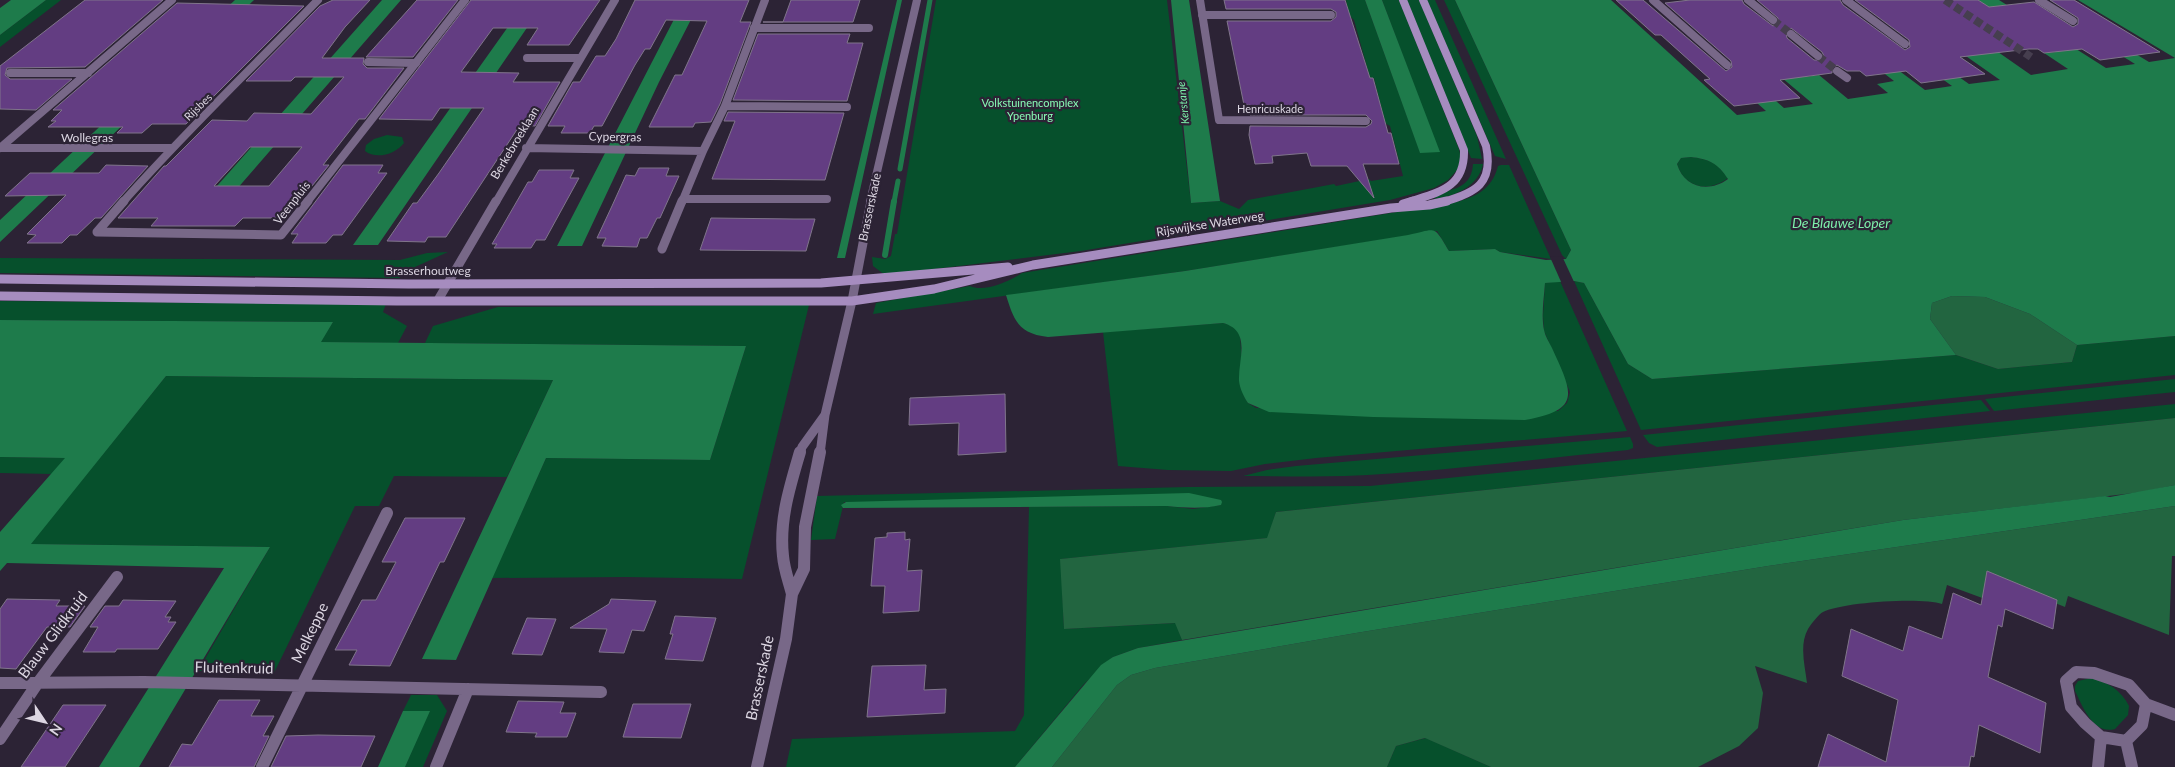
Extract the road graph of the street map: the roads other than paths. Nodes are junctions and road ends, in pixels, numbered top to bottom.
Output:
1 (172, 0) edge
2 (318, 0) edge
3 (465, 0) edge
4 (615, 0) edge
5 (765, 0) edge
6 (917, 0) edge
7 (1200, 0) edge
8 (1403, 0) edge
9 (1423, 0) edge
10 (1653, 0) edge
11 (1748, 0) edge
12 (1846, 0) edge
13 (2039, 0) edge
14 (1202, 15) junction
15 (1331, 15) dead end
16 (1773, 20) tunnel mouth
17 (2073, 21) dead end
18 (754, 28) junction
19 (869, 28) dead end
20 (1791, 34) tunnel mouth
21 (1905, 44) dead end
22 (1818, 56) tunnel mouth
23 (527, 58) dead end
24 (580, 58) junction
25 (368, 62) dead end
26 (416, 63) junction
27 (1727, 65) dead end
28 (1837, 71) tunnel mouth
29 (10, 73) dead end
30 (88, 73) junction
31 (1846, 78) dead end
32 (725, 106) junction
33 (847, 107) dead end
34 (1366, 121) dead end
35 (1, 148) edge
36 (171, 148) junction
37 (526, 148) junction
38 (703, 151) junction
39 (683, 199) junction
40 (827, 199) dead end
41 (1391, 208) junction
42 (97, 232) joint
43 (662, 249) dead end
44 (1033, 265) junction
45 (0, 279) edge
46 (856, 282) junction
47 (447, 284) junction
48 (0, 296) edge
49 (438, 300) junction
50 (852, 301) junction
51 (825, 415) junction
52 (386, 513) dead end
53 (117, 577) dead end
54 (792, 594) junction
55 (0, 683) edge
56 (37, 684) junction
57 (303, 685) junction
58 (468, 689) junction
59 (601, 692) dead end
60 (2146, 704) junction
61 (2175, 715) edge
62 (2101, 737) junction
63 (0, 739) edge
64 (2126, 741) junction
65 (262, 767) edge
66 (436, 767) edge
67 (757, 767) edge
68 (2098, 767) edge
69 (2132, 767) edge

1 - 30 street, Wollegras
2 - 36 street, Rijsbes
3 - 26 street, Veenpluis
4 - 24 street, Berkebroeklaan
5 - 18 street
6 - 46 street, Brasserskade
7 - 14 street, Henricuskade
8 - 41 main road, Rijswijkse Waterweg
9 - 41 main road, Rijswijkse Waterweg
10 - 27 street
11 - 16 street
12 - 21 street
13 - 17 street
14 - 15 street
14 - 34 street, Henricuskade
18 - 19 street
18 - 32 street
20 - 22 street
23 - 24 street
24 - 37 street, Berkebroeklaan
25 - 26 street
26 - 42 street, Veenpluis
28 - 31 street
29 - 30 street
30 - 35 street, Wollegras
32 - 33 street
32 - 38 street
35 - 36 street, Wollegras
36 - 42 street, Rijsbes
37 - 38 street, Cypergras
37 - 47 street, Berkebroeklaan
38 - 39 street
39 - 40 street
39 - 43 street
41 - 44 main road, Rijswijkse Waterweg
44 - 46 main road, Rijswijkse Waterweg
44 - 50 main road, Rijswijkse Waterweg
45 - 47 main road, Brasserhoutweg
46 - 47 main road, Brasserhoutweg
46 - 50 street, Brasserskade
47 - 49 street, Berkebroeklaan
48 - 49 main road
49 - 50 main road
50 - 51 street, Brasserskade
51 - 54 street, Brasserskade
51 - 54 street, Brasserskade
52 - 57 street, Melkeppe
53 - 56 street, Blauw Glidkruid
54 - 67 street, Brasserskade
55 - 56 street, Fluitenkruid
56 - 57 street, Fluitenkruid
56 - 63 street, Blauw Glidkruid
57 - 58 street, Fluitenkruid
57 - 65 street, Melkeppe
58 - 59 street, Fluitenkruid
58 - 66 street
60 - 61 street
60 - 62 street
60 - 64 street
62 - 64 street
62 - 68 street
64 - 69 street

